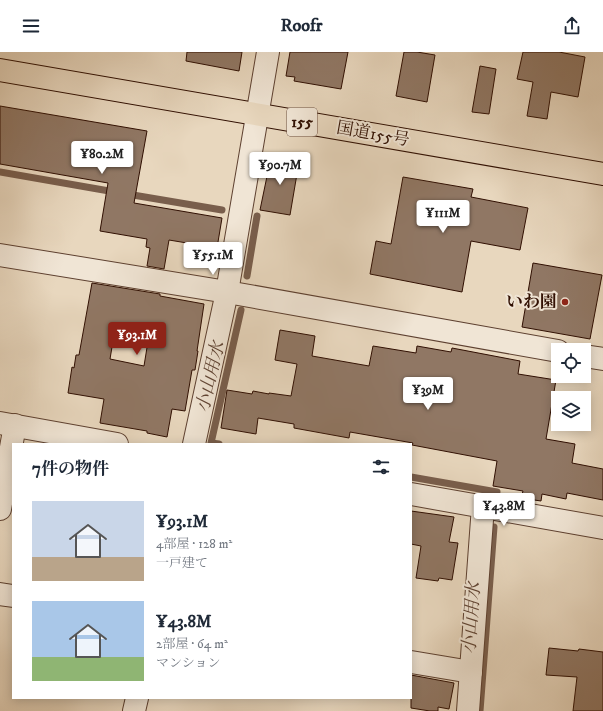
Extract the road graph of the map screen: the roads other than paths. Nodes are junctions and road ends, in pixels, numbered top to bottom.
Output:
1 (268, 52) edge
2 (0, 70) edge
3 (258, 114) junction
4 (603, 174) edge
5 (0, 255) edge
6 (227, 292) junction
7 (551, 350) edge
8 (591, 357) edge
9 (603, 359) edge
10 (8, 424) edge
11 (112, 443) edge
12 (194, 443) edge
13 (412, 494) edge
14 (483, 506) junction
15 (0, 509) edge
16 (603, 528) edge
17 (0, 594) edge
18 (12, 596) edge
19 (412, 662) edge
20 (471, 672) junction
21 (137, 699) edge
22 (134, 711) edge
23 (468, 711) edge

1 - 3 street
2 - 3 highway, 国道155号 / 155
3 - 4 highway, 国道155号 / 155
3 - 6 street
5 - 6 street
6 - 7 street
6 - 12 street
8 - 9 street
10 - 11 street
10 - 15 street
13 - 14 street
14 - 16 street
14 - 20 street
17 - 18 street
19 - 20 street
20 - 23 street
21 - 22 street

